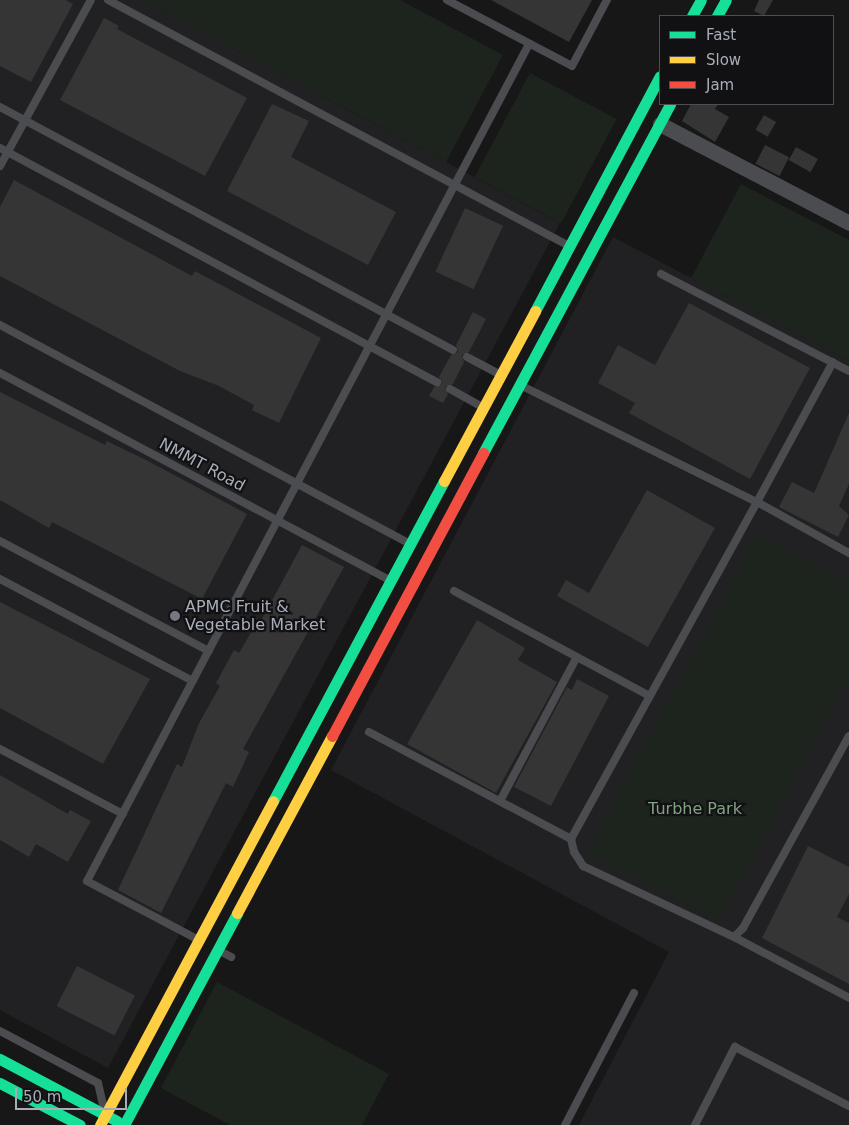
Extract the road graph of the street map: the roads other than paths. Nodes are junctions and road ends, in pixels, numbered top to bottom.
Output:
1 (91, 0) edge
2 (108, 0) edge
3 (447, 0) edge
4 (607, 0) edge
5 (701, 0) edge
6 (726, 0) edge
7 (693, 15) edge
8 (718, 15) edge
9 (529, 44) junction
10 (659, 78) edge
11 (670, 105) edge
12 (0, 107) edge
13 (25, 120) junction
14 (660, 124) junction
15 (4, 150) edge
16 (0, 166) edge
17 (454, 185) junction
18 (849, 223) edge
19 (569, 246) junction
20 (661, 274) dead end
21 (386, 314) junction
22 (0, 325) edge
23 (370, 346) junction
24 (453, 350) dead end
25 (467, 357) dead end
26 (833, 362) junction
27 (849, 370) edge
28 (0, 373) edge
29 (510, 380) junction
30 (437, 382) dead end
31 (450, 389) dead end
32 (493, 412) junction
33 (297, 484) junction
34 (756, 502) junction
35 (278, 521) junction
36 (0, 541) edge
37 (410, 544) junction
38 (849, 553) edge
39 (413, 562) junction
40 (0, 579) edge
41 (391, 581) junction
42 (454, 591) dead end
43 (209, 651) junction
44 (577, 657) junction
45 (193, 681) junction
46 (650, 696) junction
47 (325, 704) junction
48 (345, 715) junction
49 (368, 732) dead end
50 (849, 736) edge
51 (0, 749) edge
52 (500, 801) junction
53 (123, 814) junction
54 (571, 838) junction
55 (734, 937) junction
56 (208, 945) junction
57 (231, 957) dead end
58 (634, 993) dead end
59 (849, 998) edge
60 (0, 1031) edge
61 (0, 1059) edge
62 (0, 1082) edge
63 (849, 1106) edge
64 (103, 1120) edge
65 (80, 1125) edge
66 (124, 1125) edge
67 (566, 1125) edge
68 (695, 1125) edge

1 - 13 lane
2 - 17 lane
3 - 9 lane
4 - 9 lane
5 - 7 street
6 - 8 street
9 - 17 lane
10 - 19 street
11 - 14 street
12 - 13 lane
13 - 15 lane
13 - 21 lane
14 - 18 street
14 - 29 street
15 - 16 lane
15 - 23 lane
17 - 19 lane
17 - 21 lane
19 - 29 street
20 - 26 lane
21 - 23 lane
21 - 24 lane
22 - 33 lane
23 - 30 lane
23 - 33 lane
25 - 29 lane
26 - 27 lane
26 - 34 lane
28 - 35 lane, NMMT Road
29 - 32 street
29 - 32 street
29 - 34 lane
31 - 32 lane
32 - 37 street
32 - 39 street
33 - 35 lane
33 - 37 lane
34 - 38 lane
34 - 46 lane
35 - 41 lane, NMMT Road
35 - 43 lane
36 - 43 lane
37 - 39 street
39 - 41 street
39 - 48 street
40 - 45 lane
41 - 47 street
42 - 44 lane
43 - 45 lane
44 - 46 lane
44 - 52 lane
45 - 53 lane
46 - 54 lane
47 - 48 lane
47 - 56 street
48 - 56 street
49 - 52 lane
50 - 55 lane
51 - 53 lane
52 - 54 lane
53 - 56 lane
54 - 55 lane
55 - 59 lane
56 - 57 lane
56 - 64 street
56 - 66 street
58 - 67 lane
60 - 64 lane
61 - 64 street
62 - 65 street
63 - 68 lane
64 - 66 street

